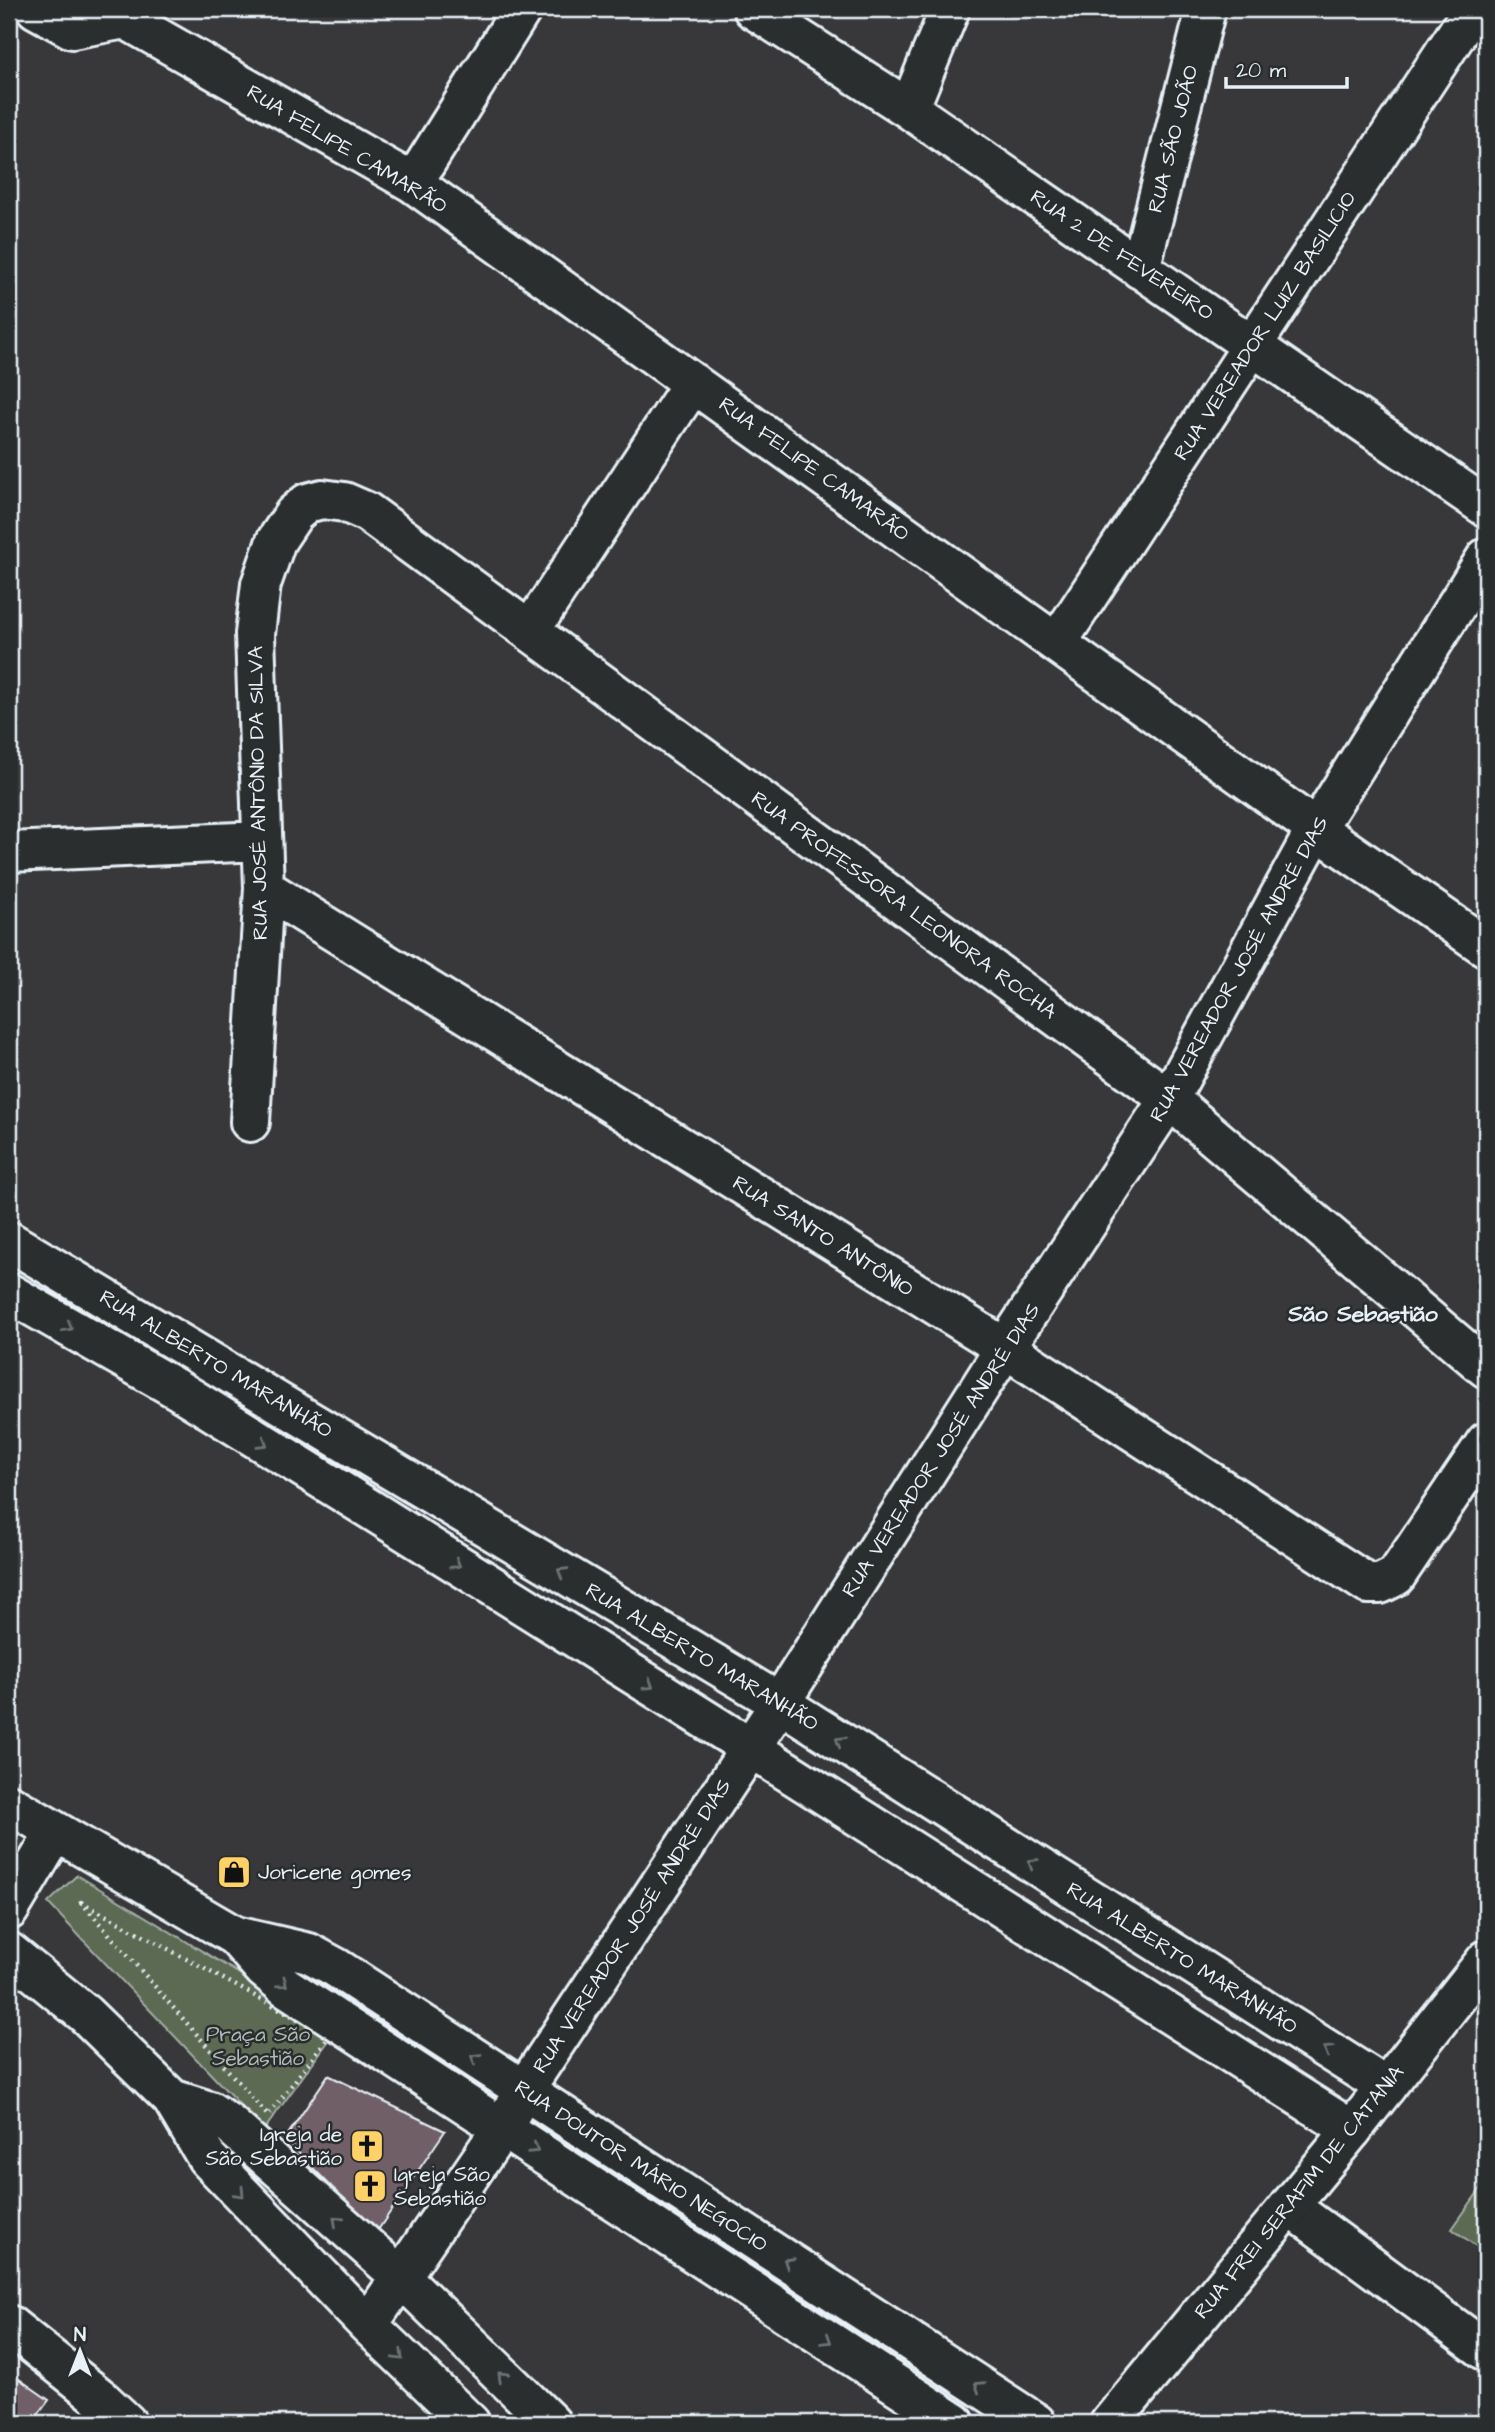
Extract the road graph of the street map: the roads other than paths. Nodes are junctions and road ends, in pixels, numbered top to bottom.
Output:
1 (36, 9) edge
2 (522, 9) edge
3 (753, 9) edge
4 (950, 9) edge
5 (1206, 9) edge
6 (1473, 9) edge
7 (123, 14) edge
8 (909, 109) junction
9 (413, 183) junction
10 (1140, 269) junction
11 (1253, 345) junction
12 (694, 383) junction
13 (1486, 507) edge
14 (294, 514) joint
15 (1486, 558) edge
16 (530, 631) junction
17 (1057, 643) junction
18 (1316, 829) junction
19 (262, 841) junction
20 (9, 852) edge
21 (264, 888) junction
22 (1486, 947) edge
23 (1169, 1099) junction
24 (250, 1122) dead end
25 (9, 1241) edge
26 (9, 1293) edge
27 (1005, 1348) junction
28 (1486, 1368) edge
29 (1486, 1441) edge
30 (402, 1476) junction
31 (376, 1513) junction
32 (780, 1703) junction
33 (749, 1747) junction
34 (9, 1804) edge
35 (55, 1833) junction
36 (9, 1910) edge
37 (234, 1936) junction
38 (9, 1952) edge
39 (1486, 1960) edge
40 (1386, 2087) junction
41 (524, 2090) junction
42 (172, 2099) junction
43 (502, 2128) junction
44 (1352, 2130) junction
45 (1289, 2206) junction
46 (402, 2278) junction
47 (9, 2325) edge
48 (368, 2325) junction
49 (1486, 2351) edge
50 (127, 2423) edge
51 (470, 2423) edge
52 (551, 2423) edge
53 (955, 2423) edge
54 (1036, 2423) edge
55 (1111, 2423) edge

1 - 7 street, RUA FELIPE CAMARÃO
2 - 9 street
3 - 8 street, RUA 2 DE FEVEREIRO
4 - 8 street
5 - 10 street, RUA SÃO JOÃO
6 - 11 street, RUA VEREADOR LUIZ BASILICIO
7 - 9 street, RUA FELIPE CAMARÃO
8 - 10 street, RUA 2 DE FEVEREIRO
9 - 12 street, RUA FELIPE CAMARÃO
10 - 11 street, RUA 2 DE FEVEREIRO
11 - 13 street, RUA 2 DE FEVEREIRO
11 - 17 street, RUA VEREADOR LUIZ BASILICIO
12 - 16 street
12 - 17 street, RUA FELIPE CAMARÃO
14 - 16 street, RUA PROFESSORA LEONORA ROCHA
14 - 19 street, RUA JOSÉ ANTÔNIO DA SILVA
15 - 18 street, RUA VEREADOR JOSÉ ANDRÉ DIAS
16 - 23 street, RUA PROFESSORA LEONORA ROCHA
17 - 18 street, RUA FELIPE CAMARÃO
18 - 22 street, RUA FELIPE CAMARÃO
18 - 23 street, RUA VEREADOR JOSÉ ANDRÉ DIAS
19 - 20 street
19 - 21 street, RUA JOSÉ ANTÔNIO DA SILVA
21 - 24 street, RUA JOSÉ ANTÔNIO DA SILVA
21 - 27 street, RUA SANTO ANTÔNIO
23 - 27 street, RUA VEREADOR JOSÉ ANDRÉ DIAS
23 - 28 street, RUA PROFESSORA LEONORA ROCHA
25 - 30 street, RUA ALBERTO MARANHÃO
26 -> 31 street, RUA ALBERTO MARANHÃO
27 - 29 street, RUA SANTO ANTÔNIO
27 - 32 street, RUA VEREADOR JOSÉ ANDRÉ DIAS
30 - 31 street
32 -> 30 street, RUA ALBERTO MARANHÃO
31 -> 33 street, RUA ALBERTO MARANHÃO
32 - 33 street, RUA VEREADOR JOSÉ ANDRÉ DIAS
40 -> 32 street, RUA ALBERTO MARANHÃO
33 - 41 street, RUA VEREADOR JOSÉ ANDRÉ DIAS
33 - 44 street, RUA ALBERTO MARANHÃO
34 - 35 street, RUA DOUTOR MÁRIO NEGOCIO
35 - 36 street
35 - 37 street, RUA DOUTOR MÁRIO NEGOCIO
41 -> 37 street, RUA DOUTOR MÁRIO NEGOCIO
37 -> 43 street, RUA DOUTOR MÁRIO NEGOCIO
38 - 42 street
39 - 40 street, RUA FREI SERAFIM DE CATANIA
40 - 44 street, RUA FREI SERAFIM DE CATANIA
41 - 43 street, RUA VEREADOR JOSÉ ANDRÉ DIAS
54 -> 41 street, RUA DOUTOR MÁRIO NEGOCIO
46 -> 42 street
42 -> 48 street
43 - 46 street, RUA VEREADOR JOSÉ ANDRÉ DIAS
43 -> 53 street, RUA DOUTOR MÁRIO NEGOCIO
44 - 45 street, RUA FREI SERAFIM DE CATANIA
45 - 49 street
45 - 55 street, RUA FREI SERAFIM DE CATANIA
46 - 48 street, RUA VEREADOR JOSÉ ANDRÉ DIAS
52 -> 46 street
47 - 50 street
48 -> 51 street

